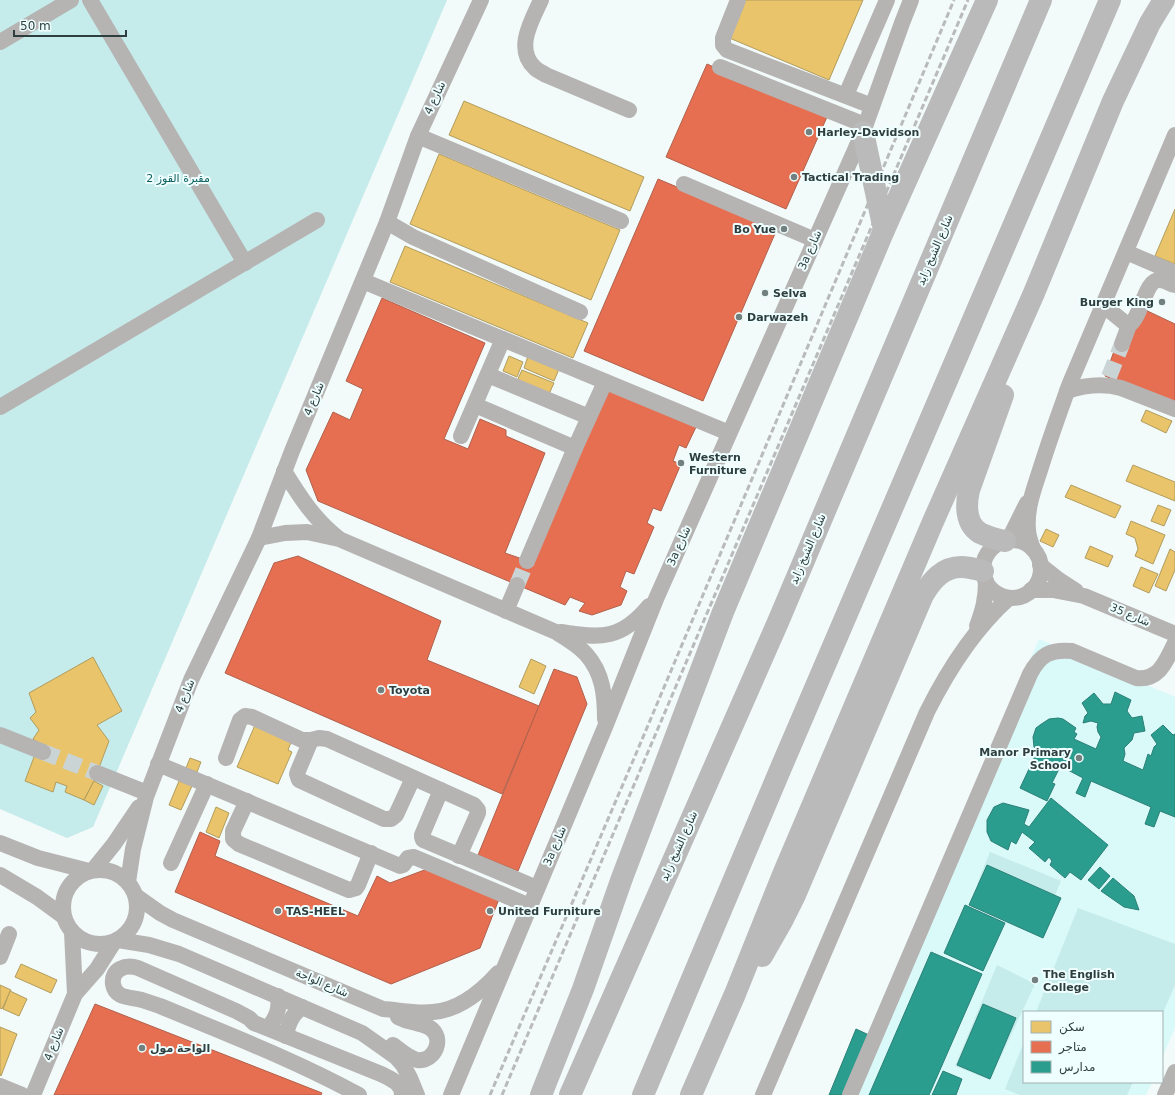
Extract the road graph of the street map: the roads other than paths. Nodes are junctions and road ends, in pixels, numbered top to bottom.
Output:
1 (71, 0) edge
2 (90, 0) edge
3 (481, 0) edge
4 (540, 0) edge
5 (738, 0) edge
6 (887, 0) edge
7 (912, 0) edge
8 (987, 0) edge
9 (1041, 0) edge
10 (1110, 0) edge
11 (1158, 0) edge
12 (1164, 0) edge
13 (1150, 23) junction
14 (0, 42) edge
15 (720, 67) dead end
16 (846, 95) junction
17 (872, 106) junction
18 (629, 110) dead end
19 (864, 128) junction
20 (1175, 135) edge
21 (418, 136) junction
22 (684, 184) dead end
23 (317, 220) dead end
24 (621, 221) dead end
25 (387, 222) junction
26 (884, 230) junction
27 (815, 240) junction
28 (1126, 252) junction
29 (245, 263) junction
30 (1175, 273) edge
31 (363, 281) junction
32 (1175, 285) edge
33 (1034, 293) junction
34 (1103, 305) junction
35 (580, 312) dead end
36 (1129, 325) junction
37 (503, 339) junction
38 (1122, 344) tunnel mouth
39 (488, 375) junction
40 (605, 382) junction
41 (1067, 391) junction
42 (474, 405) junction
43 (0, 407) edge
44 (1175, 409) edge
45 (589, 417) junction
46 (729, 434) junction
47 (461, 436) dead end
48 (575, 448) junction
49 (284, 471) junction
50 (1033, 493) junction
51 (259, 538) junction
52 (339, 539) junction
53 (1006, 541) junction
54 (1033, 550) junction
55 (527, 561) tunnel mouth
56 (1040, 565) junction
57 (984, 576) junction
58 (517, 585) tunnel mouth
59 (1031, 590) junction
60 (1084, 596) junction
61 (1009, 598) junction
62 (656, 599) junction
63 (506, 610) junction
64 (556, 632) junction
65 (1175, 634) edge
66 (974, 636) junction
67 (1175, 643) edge
68 (605, 727) junction
69 (0, 735) edge
70 (311, 740) junction
71 (43, 752) tunnel mouth
72 (226, 758) dead end
73 (158, 764) junction
74 (97, 773) tunnel mouth
75 (413, 778) junction
76 (207, 784) junction
77 (441, 790) junction
78 (146, 795) junction
79 (247, 801) junction
80 (0, 843) edge
81 (371, 853) junction
82 (459, 856) junction
83 (171, 863) dead end
84 (91, 870) junction
85 (0, 875) edge
86 (537, 888) junction
87 (132, 889) junction
88 (530, 906) junction
89 (63, 916) junction
90 (72, 932) junction
91 (9, 934) edge
92 (116, 941) junction
93 (0, 957) edge
94 (506, 964) junction
95 (74, 994) junction
96 (735, 994) junction
97 (278, 996) junction
98 (302, 1007) junction
99 (383, 1009) junction
100 (261, 1025) junction
101 (362, 1033) junction
102 (286, 1036) junction
103 (244, 1041) junction
104 (303, 1043) junction
105 (294, 1062) junction
106 (1175, 1072) edge
107 (0, 1086) edge
108 (22, 1095) edge
109 (33, 1095) edge
110 (359, 1095) edge
111 (402, 1095) edge
112 (417, 1095) edge
113 (451, 1095) edge
114 (541, 1095) edge
115 (570, 1095) edge
116 (643, 1095) edge
117 (691, 1095) edge
118 (763, 1095) edge
119 (850, 1095) edge
120 (1165, 1095) edge

1 - 14 street
2 - 29 street
3 - 21 street, شارع 4
4 - 18 street
5 - 16 street
6 - 16 street
7 - 17 street, 3a شارع
8 - 26 highway
9 - 115 highway, شارع الشيخ زايد
10 - 116 highway
11 - 13 highway
12 - 13 highway
13 - 33 highway
15 - 19 street
16 - 17 street
17 - 19 street, 3a شارع
19 - 26 highway
19 - 27 street, 3a شارع
20 - 28 street
21 - 24 street
21 - 25 street, شارع 4
22 - 27 street
23 - 29 street
25 - 31 street, شارع 4
25 - 35 street
26 - 114 highway
27 - 46 street, 3a شارع
28 - 30 street
28 - 34 street
29 - 43 street
31 - 37 street
31 - 49 street, شارع 4
32 - 36 street
33 - 53 highway
33 - 96 highway
34 - 36 street
34 - 41 street
36 - 38 street
37 - 39 street
37 - 40 street
39 - 42 street
39 - 45 street
40 - 45 street
40 - 46 street
41 - 44 street
41 - 50 street
42 - 47 street
42 - 48 street
45 - 48 street
46 - 62 street, 3a شارع
48 - 55 street
49 - 51 street, شارع 4
49 - 52 street
50 - 53 street
50 - 54 street
51 - 52 street
51 - 73 street, شارع 4
52 - 63 street
53 - 54 street
53 - 57 street
54 - 56 street
56 - 59 street
56 - 60 street, شارع 35
57 - 61 street
57 - 66 street
57 - 96 highway
58 - 63 street
59 - 60 street, شارع 35
59 - 61 street
60 - 65 street, شارع 35
61 - 66 street
62 - 64 street
62 - 68 street, 3a شارع
63 - 64 street
64 - 68 street
66 - 118 street
67 - 119 street
68 - 86 street, 3a شارع
69 - 71 street
70 - 72 street
70 - 75 street
70 - 75 street
73 - 76 street
73 - 78 street, شارع 4
74 - 78 street
75 - 77 street
76 - 79 street
76 - 83 street
77 - 82 street
77 - 82 street
78 - 84 street, شارع 4
78 - 87 street, شارع 4
79 - 81 street
79 - 81 street
80 - 84 street
81 - 88 street
82 - 86 street
84 - 87 street
84 - 89 street
85 - 89 street
86 - 88 street, 3a شارع
87 - 92 street
87 - 99 street, شارع الواحة
88 - 94 street, 3a شارع
89 - 90 street
90 - 92 street
90 - 95 street, شارع 4
91 - 93 street
92 - 95 street, شارع 4
92 - 97 street
94 - 99 street, شارع الواحة
94 - 113 street, 3a شارع
95 - 109 street, شارع 4
96 - 117 highway
97 - 98 street
97 - 100 street
98 - 101 street
98 - 102 street
99 - 101 street
100 - 102 street
100 - 103 street
100 - 103 street
101 - 112 street
102 - 104 street
103 - 105 street
104 - 105 street
104 - 111 street
105 - 110 street
106 - 120 street
107 - 108 street

